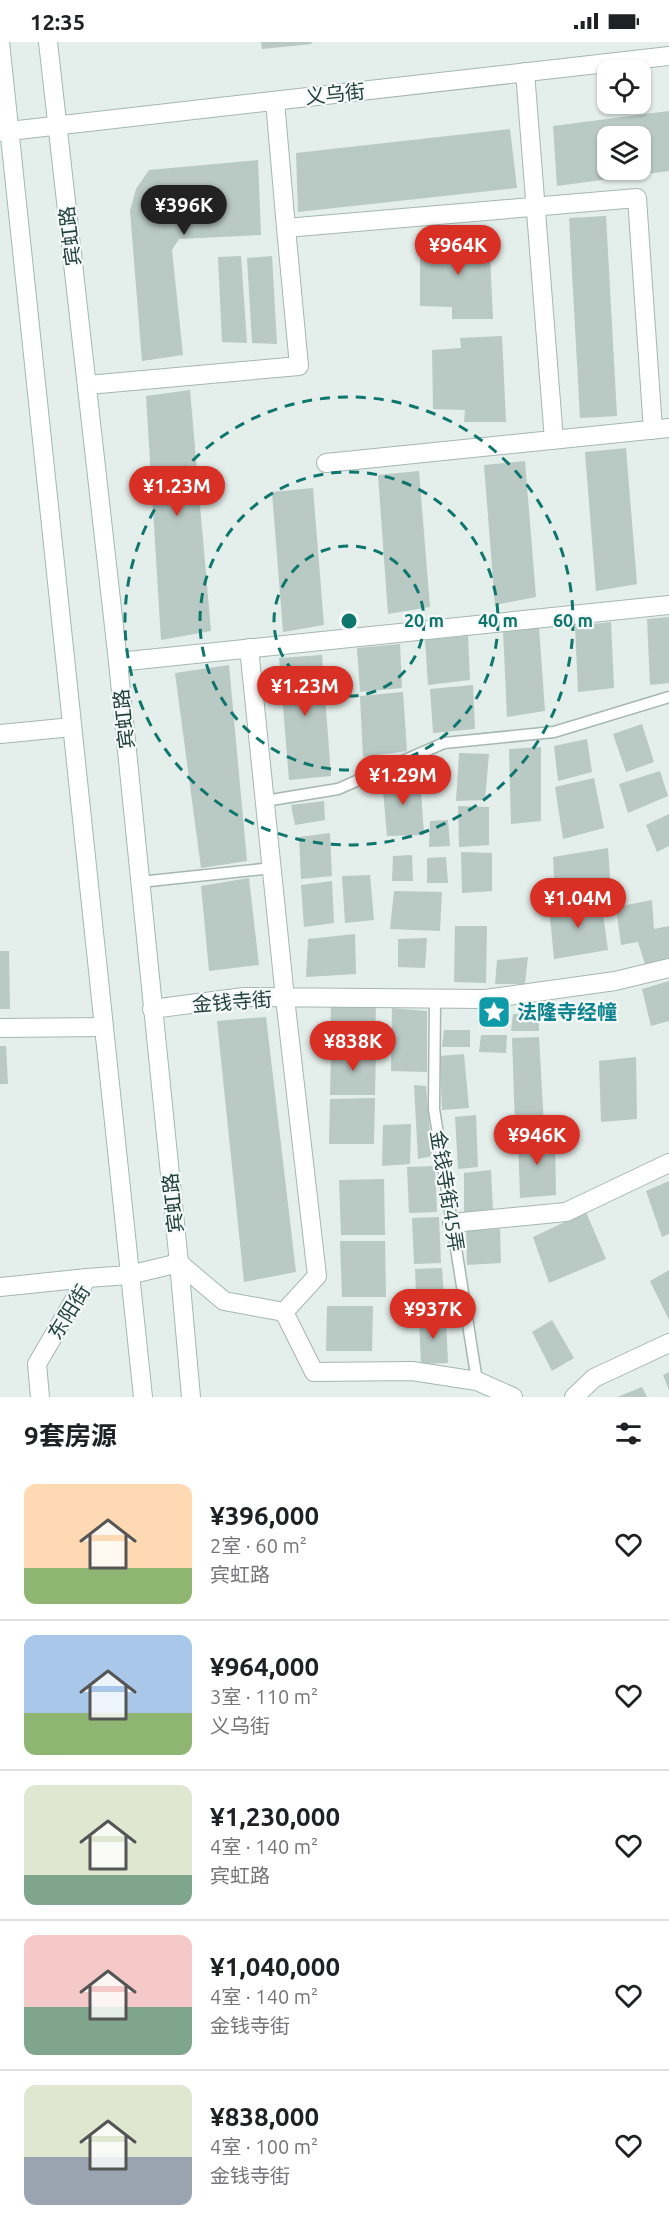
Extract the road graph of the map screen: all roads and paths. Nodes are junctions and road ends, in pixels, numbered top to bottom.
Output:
1 (0, 42) edge
2 (48, 42) edge
3 (669, 56) edge
4 (525, 72) junction
5 (275, 101) junction
6 (57, 126) junction
7 (5, 131) edge
8 (536, 207) junction
9 (286, 228) junction
10 (88, 385) junction
11 (661, 429) edge
12 (554, 440) junction
13 (326, 464) dead end
14 (669, 604) edge
15 (249, 648) junction
16 (118, 662) junction
17 (669, 697) edge
18 (72, 727) junction
19 (0, 734) edge
20 (265, 801) junction
21 (272, 868) junction
22 (140, 882) junction
23 (669, 968) edge
24 (285, 998) junction
25 (435, 999) junction
26 (152, 1009) junction
27 (104, 1027) junction
28 (0, 1028) edge
29 (669, 1163) edge
30 (452, 1223) junction
31 (179, 1263) junction
32 (129, 1275) junction
33 (87, 1278) junction
34 (0, 1287) edge
35 (284, 1312) junction
36 (669, 1343) edge
37 (473, 1389) edge
38 (40, 1397) edge
39 (143, 1397) edge
40 (191, 1397) edge
41 (513, 1397) edge
42 (574, 1397) edge

1 - 7 street
2 - 6 street, 宾虹路
3 - 4 street, 义乌街
4 - 5 street, 义乌街
4 - 8 street
5 - 6 street, 义乌街
5 - 9 street
6 - 7 street, 义乌街
6 - 10 street, 宾虹路
7 - 18 street
8 - 9 street
8 - 11 street
8 - 12 street
9 - 10 street
10 - 16 street, 宾虹路
11 - 12 street
12 - 13 street
14 - 15 street
15 - 16 street
15 - 20 street
16 - 22 street, 宾虹路
17 - 20 lane
18 - 19 street
18 - 27 street
20 - 21 street
21 - 22 lane
21 - 24 street
22 - 26 street, 宾虹路
23 - 25 street, 金钱寺街
24 - 25 street, 金钱寺街
24 - 26 street, 金钱寺街
24 - 35 street
25 - 30 lane, 金钱寺街45弄
26 - 31 street, 宾虹路
27 - 28 street
27 - 32 street
29 - 30 street
30 - 37 lane, 金钱寺街45弄
31 - 32 street, 东阳街
31 - 35 street
31 - 40 street, 宾虹路
32 - 33 street, 东阳街
32 - 39 street
33 - 34 street
33 - 38 street, 东阳街
35 - 37 street
36 - 42 street
37 - 41 street

